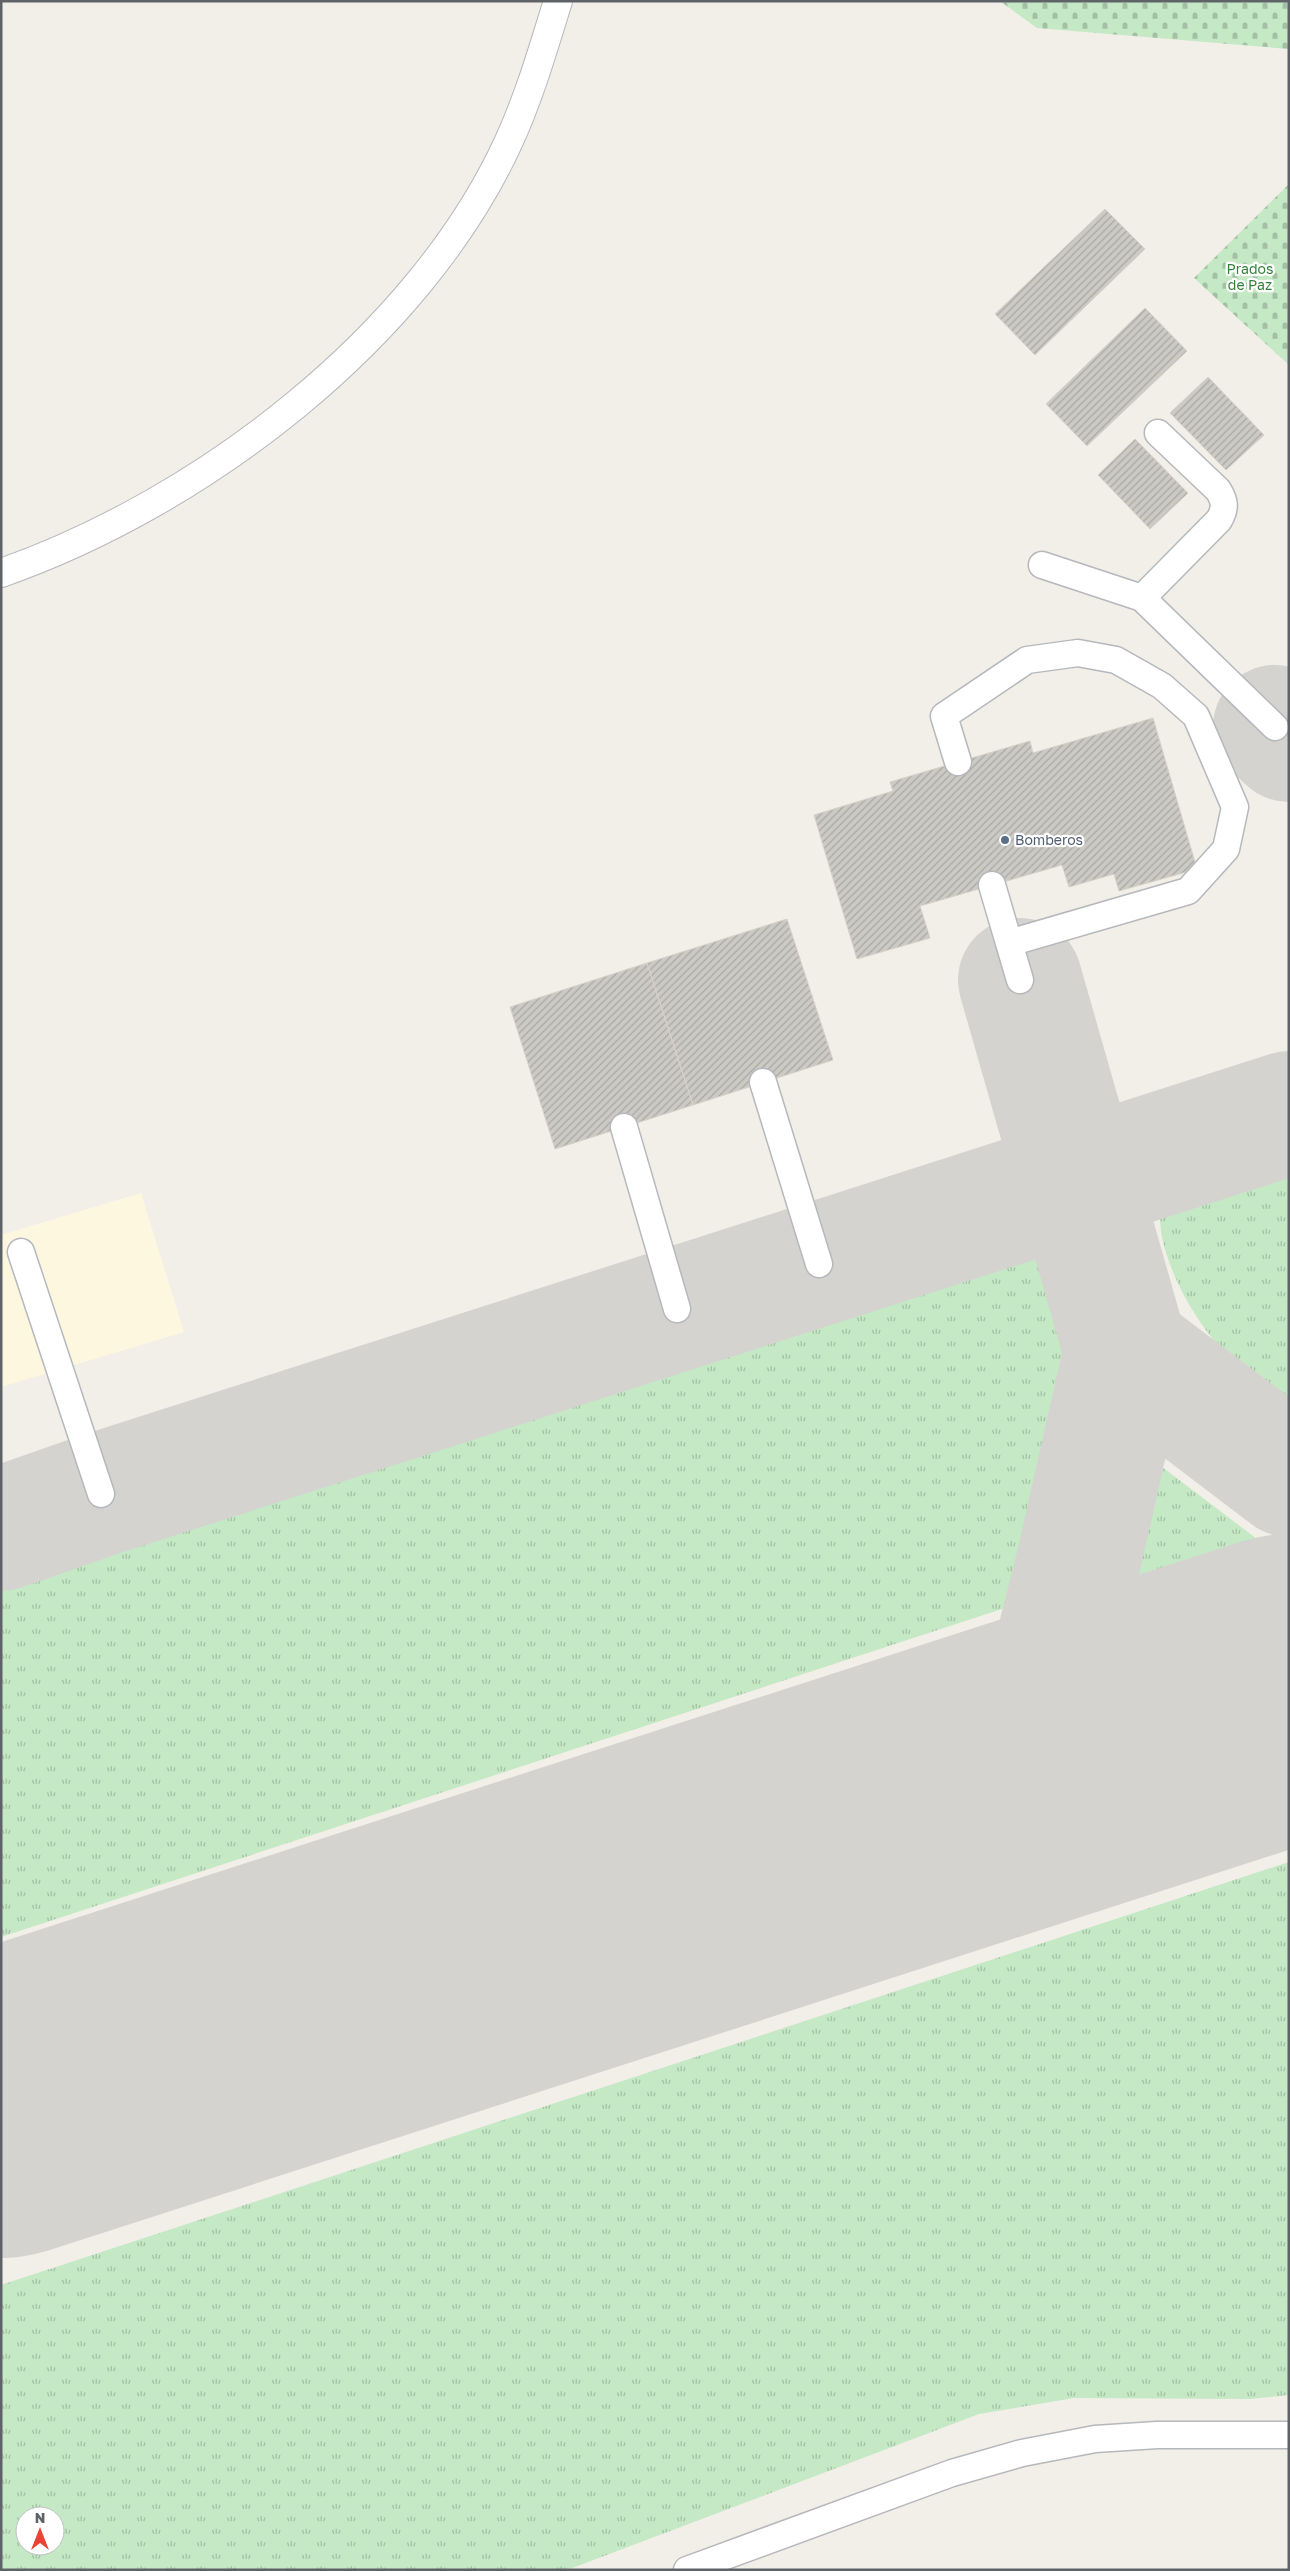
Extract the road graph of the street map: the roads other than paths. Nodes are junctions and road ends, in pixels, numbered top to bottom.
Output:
1 (558, 1) edge
2 (1158, 433) dead end
3 (1042, 565) dead end
4 (1, 573) edge
5 (1142, 598) junction
6 (1275, 727) dead end
7 (958, 762) dead end
8 (992, 885) dead end
9 (1009, 943) junction
10 (1020, 980) dead end
11 (763, 1082) dead end
12 (624, 1127) dead end
13 (21, 1252) dead end
14 (819, 1264) dead end
15 (677, 1309) dead end
16 (101, 1494) dead end
17 (1289, 2435) edge
18 (687, 2570) edge

1 - 4 street
2 - 5 lane
3 - 5 lane
5 - 6 lane
7 - 9 lane
8 - 9 lane
9 - 10 lane
11 - 14 lane
12 - 15 lane
13 - 16 lane
17 - 18 lane

